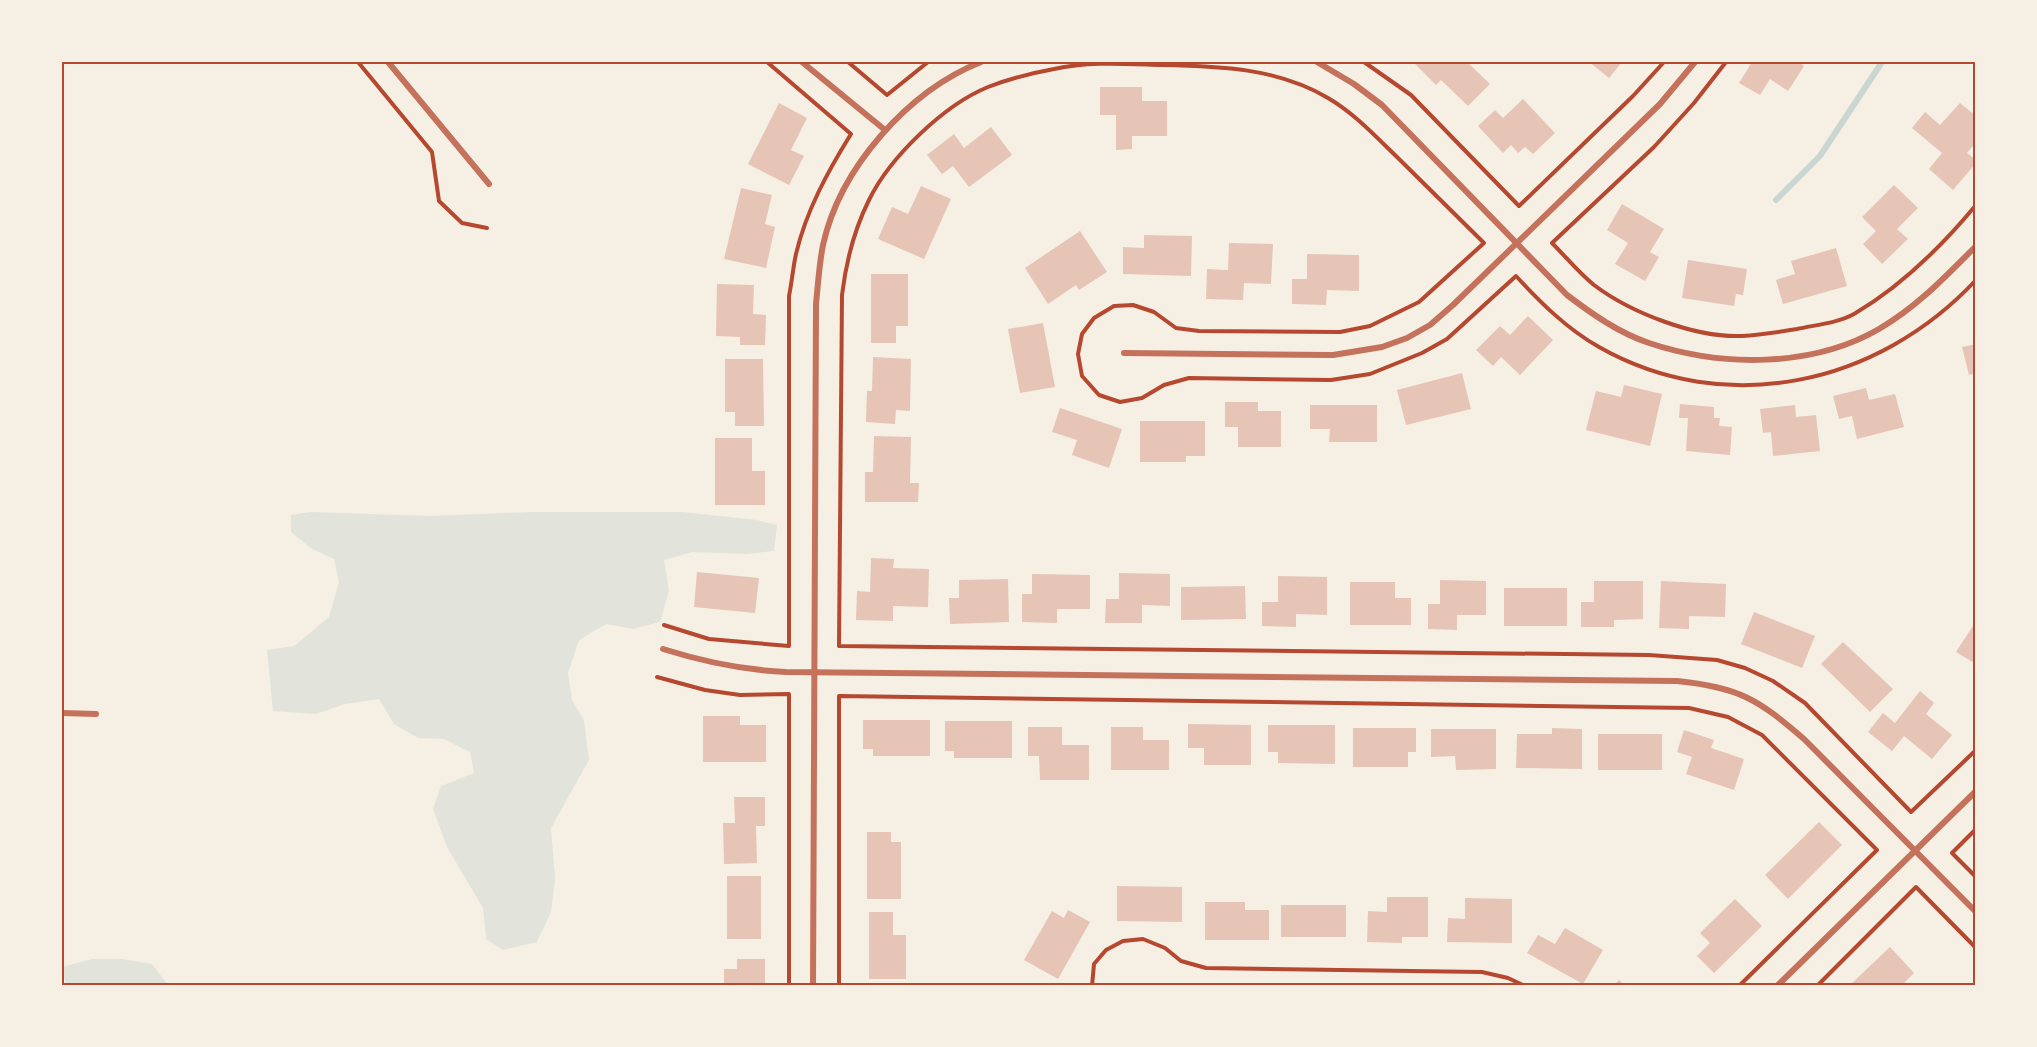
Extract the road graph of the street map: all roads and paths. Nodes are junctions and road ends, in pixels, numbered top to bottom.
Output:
1 (358, 62) edge
2 (388, 62) edge
3 (767, 62) edge
4 (802, 62) edge
5 (848, 62) edge
6 (928, 62) edge
7 (981, 62) edge
8 (1317, 62) edge
9 (1364, 62) edge
10 (1664, 62) edge
11 (1695, 62) edge
12 (1726, 62) edge
13 (885, 130) junction
14 (489, 184) dead end
15 (1976, 205) edge
16 (487, 228) dead end
17 (1484, 243) dead end
18 (1517, 243) junction
19 (1976, 246) edge
20 (1124, 353) dead end
21 (664, 626) dead end
22 (839, 646) dead end
23 (663, 649) dead end
24 (813, 672) junction
25 (657, 677) dead end
26 (62, 713) edge
27 (96, 714) dead end
28 (1976, 750) edge
29 (1976, 791) edge
30 (1911, 812) dead end
31 (1976, 829) edge
32 (1915, 849) junction
33 (1976, 877) edge
34 (1976, 912) edge
35 (1976, 948) edge
36 (789, 986) edge
37 (813, 986) edge
38 (839, 986) edge
39 (1092, 986) edge
40 (1524, 986) edge
41 (1739, 986) edge
42 (1777, 986) edge
43 (1817, 986) edge

1 - 16 path
2 - 14 street
3 - 21 path
4 - 13 street
5 - 6 path
7 - 13 street
8 - 18 street
9 - 10 path
11 - 18 street
12 - 15 path
13 - 24 street
17 - 22 path
18 - 19 street
18 - 20 street
23 - 24 street
24 - 32 street
24 - 37 street
25 - 36 path
26 - 27 street
28 - 30 path
29 - 32 street
31 - 33 path
32 - 34 street
32 - 42 street
35 - 43 path
38 - 41 path
39 - 40 path

